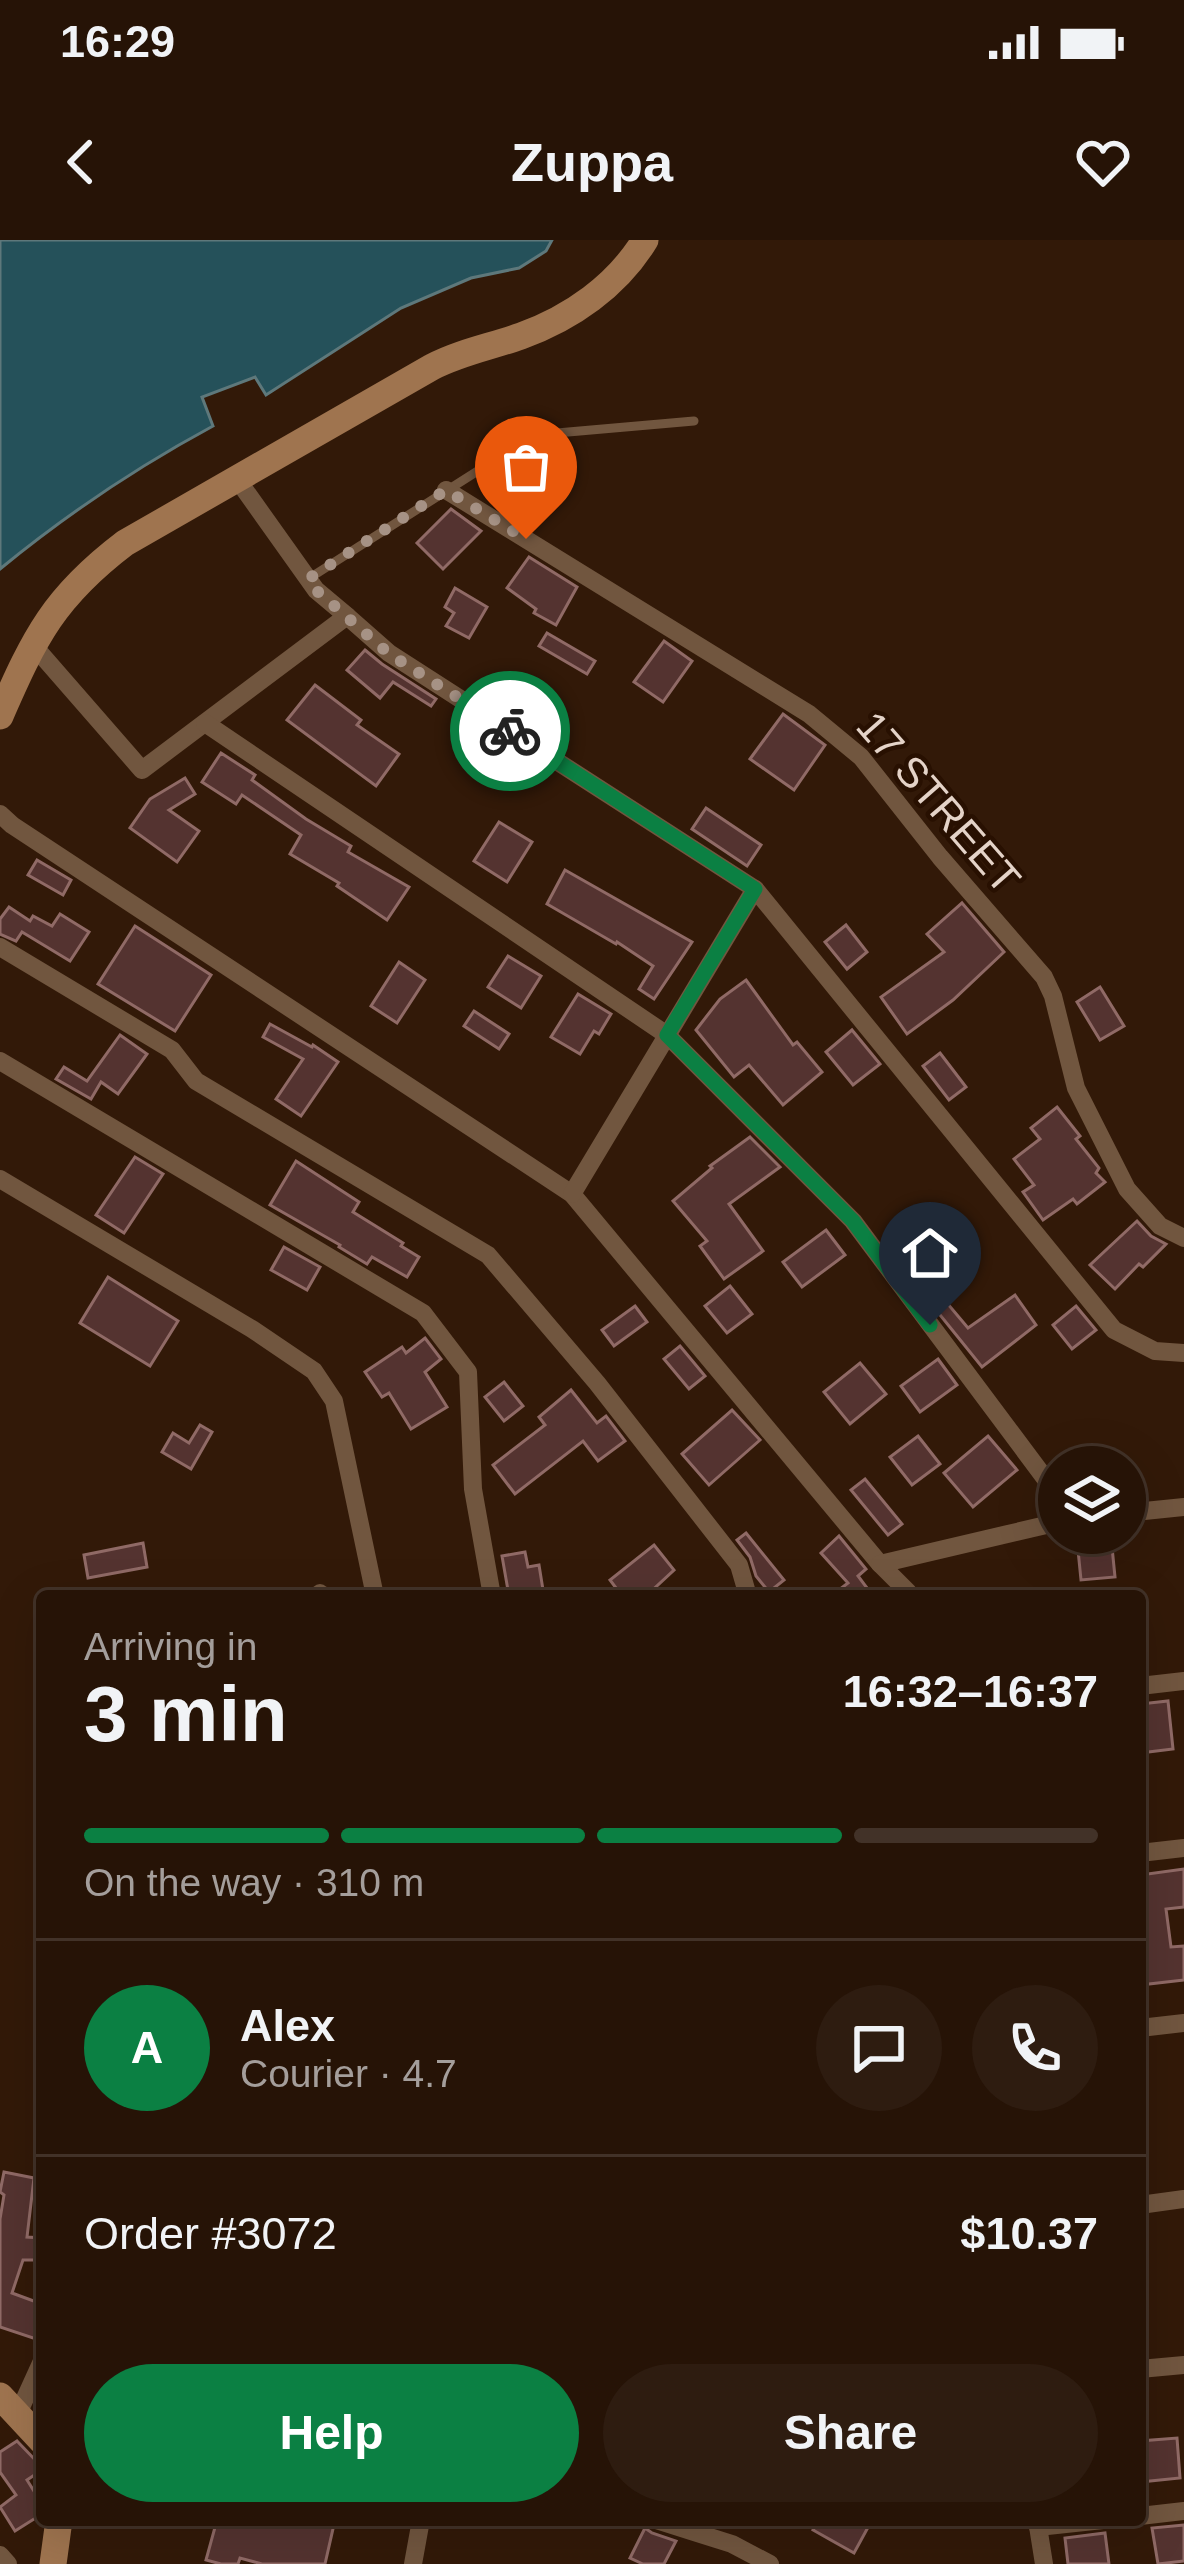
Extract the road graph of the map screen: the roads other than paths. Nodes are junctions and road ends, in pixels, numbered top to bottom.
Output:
1 (645, 240) edge
2 (694, 421) dead end
3 (238, 479) junction
4 (446, 490) junction
5 (308, 579) junction
6 (347, 616) junction
7 (33, 645) junction
8 (0, 716) edge
9 (205, 723) junction
10 (0, 814) edge
11 (755, 889) junction
12 (0, 947) edge
13 (667, 1035) junction
14 (0, 1061) edge
15 (0, 1179) edge
16 (572, 1194) junction
17 (1184, 1238) edge
18 (1184, 1353) edge
19 (1038, 1469) edge
20 (1184, 1507) edge
21 (1146, 1511) edge
22 (1038, 1527) edge
23 (880, 1564) junction
24 (374, 1590) edge
25 (491, 1590) edge
26 (746, 1590) edge
27 (906, 1590) edge
28 (1184, 1681) edge
29 (1146, 1685) edge
30 (1184, 1848) edge
31 (1146, 1852) edge
32 (1184, 2023) edge
33 (1146, 2027) edge
34 (1184, 2199) edge
35 (1146, 2204) edge
36 (1184, 2365) edge
37 (1146, 2368) edge
38 (36, 2369) edge
39 (8, 2406) edge
40 (36, 2435) edge
41 (1184, 2511) edge
42 (1146, 2515) edge
43 (58, 2526) edge
44 (420, 2526) edge
45 (675, 2526) edge
46 (1038, 2526) edge
47 (0, 2555) edge
48 (8, 2564) edge
49 (53, 2564) edge
50 (413, 2564) edge
51 (770, 2564) edge
52 (1043, 2564) edge

1 - 3 main road
2 - 4 lane
3 - 5 street
3 - 7 main road
4 - 5 lane
4 - 17 street, 17 STREET
5 - 6 street
6 - 9 street
6 - 11 street
7 - 8 main road
7 - 9 street
9 - 13 street
10 - 16 street
11 - 13 street
11 - 18 street
12 - 26 street
13 - 16 street
13 - 19 street
14 - 25 street
15 - 24 street
16 - 23 street
20 - 21 street
22 - 23 street
23 - 27 street
28 - 29 street
30 - 31 street
32 - 33 street
34 - 35 street
36 - 37 street
38 - 39 street
39 - 40 main road
41 - 42 street
43 - 49 main road
44 - 50 street
45 - 51 street
46 - 52 street
47 - 48 street

